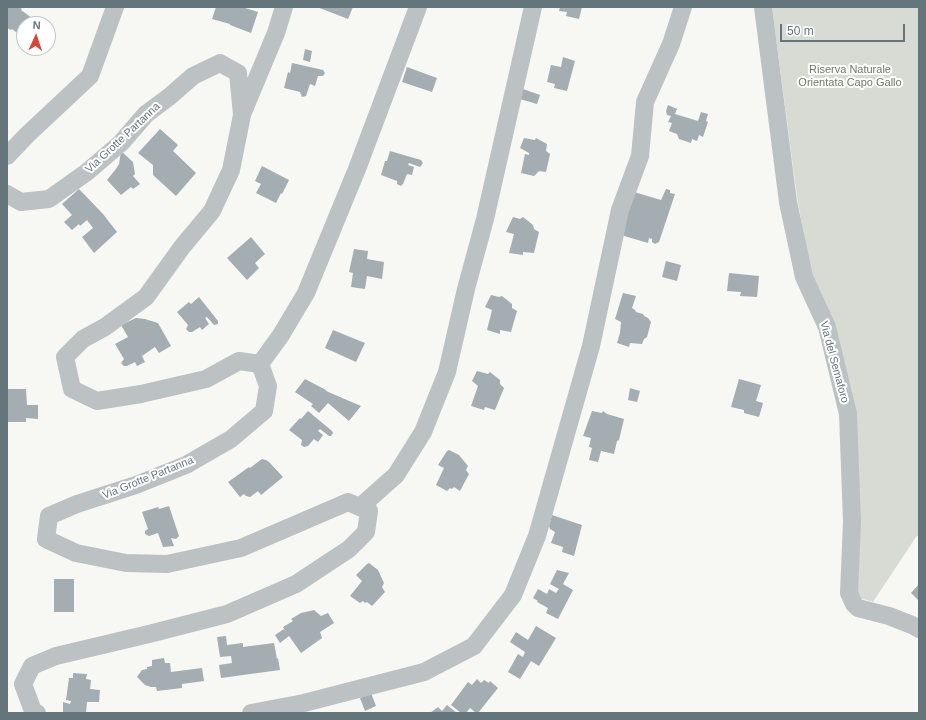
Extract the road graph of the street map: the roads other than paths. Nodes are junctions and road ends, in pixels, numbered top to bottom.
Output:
1 (115, 7) edge
2 (284, 7) edge
3 (418, 7) edge
4 (533, 7) edge
5 (683, 7) edge
6 (763, 7) edge
7 (242, 115) junction
8 (7, 156) edge
9 (7, 194) edge
10 (260, 364) junction
11 (360, 507) junction
12 (919, 629) edge
13 (37, 713) edge
14 (251, 713) edge

1 - 8 street
2 - 7 street
3 - 10 street
4 - 11 street
5 - 14 street
6 - 12 street, Via del Semaforo
7 - 9 street, Via Grotte Partanna
7 - 10 street, Via Grotte Partanna
10 - 11 street, Via Grotte Partanna
11 - 13 street

